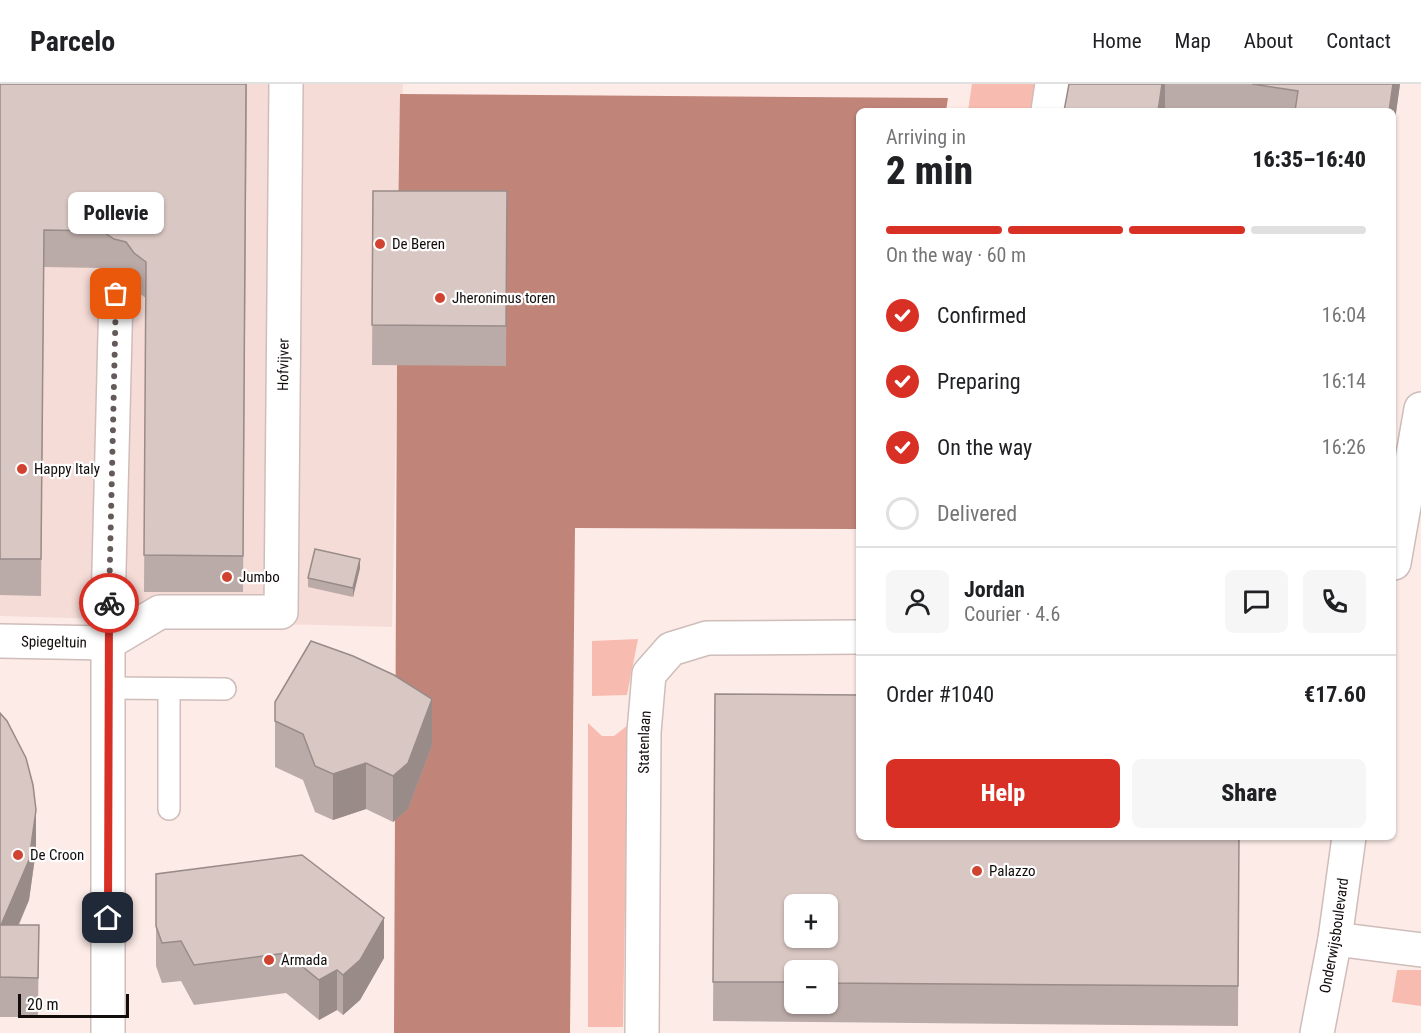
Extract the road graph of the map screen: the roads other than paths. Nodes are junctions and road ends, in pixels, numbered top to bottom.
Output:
1 (286, 84) edge
2 (1052, 84) edge
3 (1048, 108) edge
4 (116, 294) dead end
5 (1421, 409) edge
6 (1396, 551) edge
7 (856, 637) edge
8 (0, 641) edge
9 (108, 644) junction
10 (108, 688) junction
11 (168, 689) junction
12 (225, 689) dead end
13 (169, 809) dead end
14 (1349, 840) edge
15 (1335, 939) junction
16 (1421, 950) edge
17 (108, 1033) edge
18 (642, 1033) edge
19 (1317, 1033) edge

1 - 9 street, Hofvijver
2 - 3 street
4 - 9 street
5 - 6 street
7 - 18 street, Statenlaan
8 - 9 street, Spiegeltuin
9 - 10 street
10 - 11 lane
10 - 17 street
11 - 12 lane
11 - 13 lane
14 - 15 street, Onderwijsboulevard
15 - 16 street
15 - 19 street, Onderwijsboulevard

